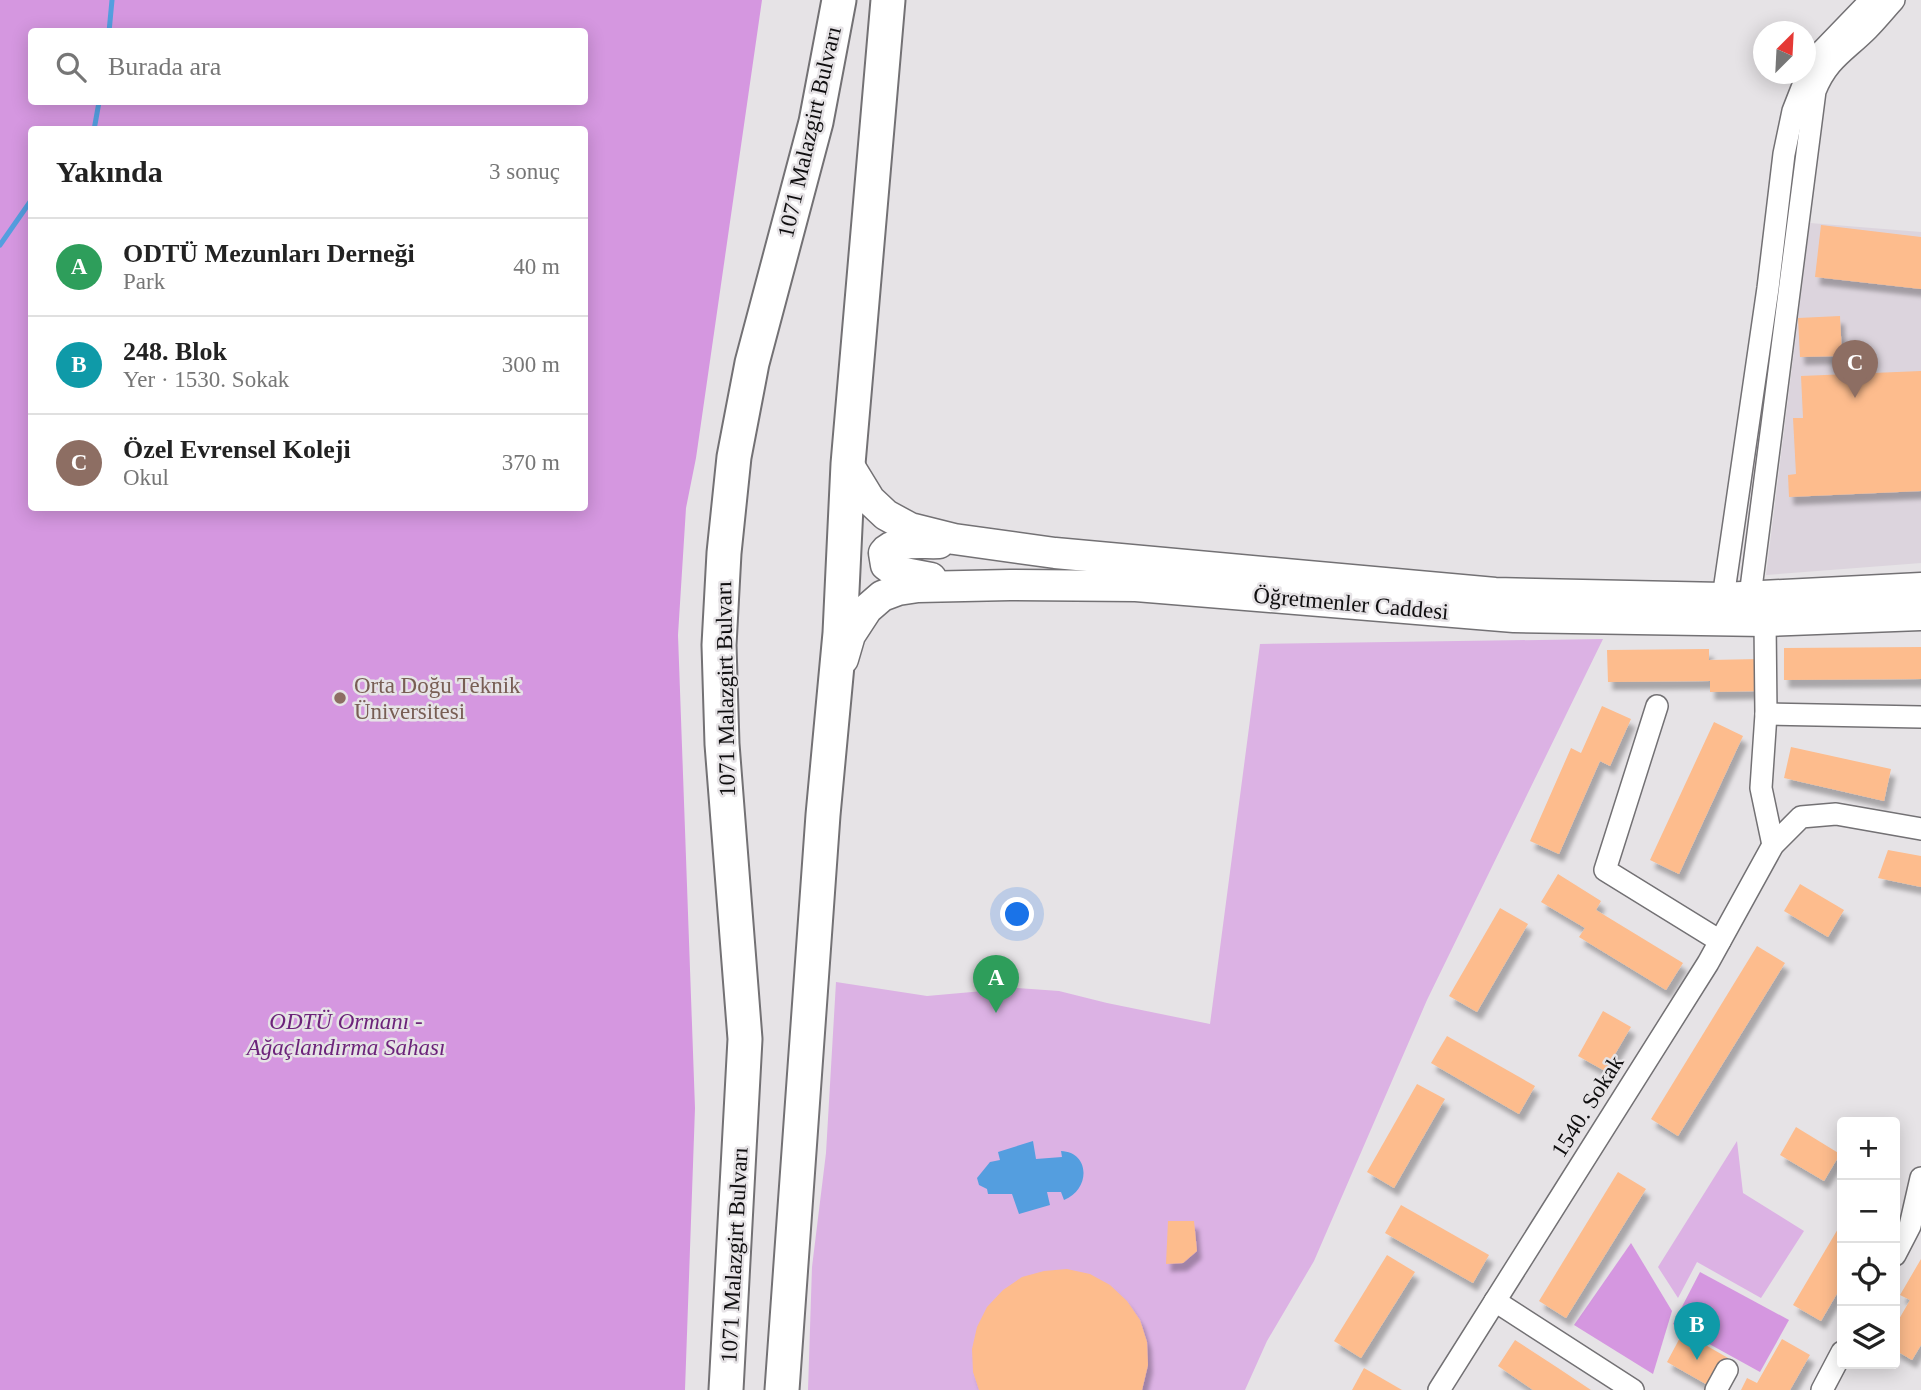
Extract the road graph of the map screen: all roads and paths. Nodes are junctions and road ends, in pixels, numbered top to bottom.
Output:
1 (839, 0) edge
2 (888, 0) edge
3 (1871, 0) edge
4 (1894, 0) edge
5 (848, 464) junction
6 (988, 544) junction
7 (988, 585) junction
8 (1921, 587) edge
9 (1737, 597) junction
10 (1921, 615) edge
11 (1765, 621) junction
12 (836, 682) junction
13 (1657, 706) dead end
14 (1766, 714) junction
15 (1921, 716) edge
16 (1921, 829) edge
17 (1773, 845) junction
18 (1720, 941) junction
19 (1921, 1178) edge
20 (1900, 1245) edge
21 (1495, 1301) junction
22 (1837, 1362) edge
23 (1727, 1370) dead end
24 (726, 1390) edge
25 (782, 1390) edge
26 (1439, 1390) edge
27 (1633, 1390) edge
28 (1716, 1390) edge
29 (1822, 1390) edge

1 - 24 main road, 1071 Malazgirt Bulvarı
2 - 5 main road
3 - 9 street
4 - 9 street
5 - 6 main road, Öğretmenler Caddesi
5 - 12 main road
6 - 7 main road
6 - 9 main road, Öğretmenler Caddesi
7 - 11 main road, Öğretmenler Caddesi
7 - 12 main road, Öğretmenler Caddesi
8 - 9 main road, Öğretmenler Caddesi
10 - 11 main road, Öğretmenler Caddesi
11 - 14 street
12 - 25 main road
13 - 18 street
14 - 15 street
14 - 17 street
16 - 17 street, 1540. Sokak
17 - 18 street, 1540. Sokak
18 - 21 street, 1540. Sokak
19 - 20 street
21 - 26 street, 1540. Sokak
21 - 27 street
22 - 29 street
23 - 28 street

